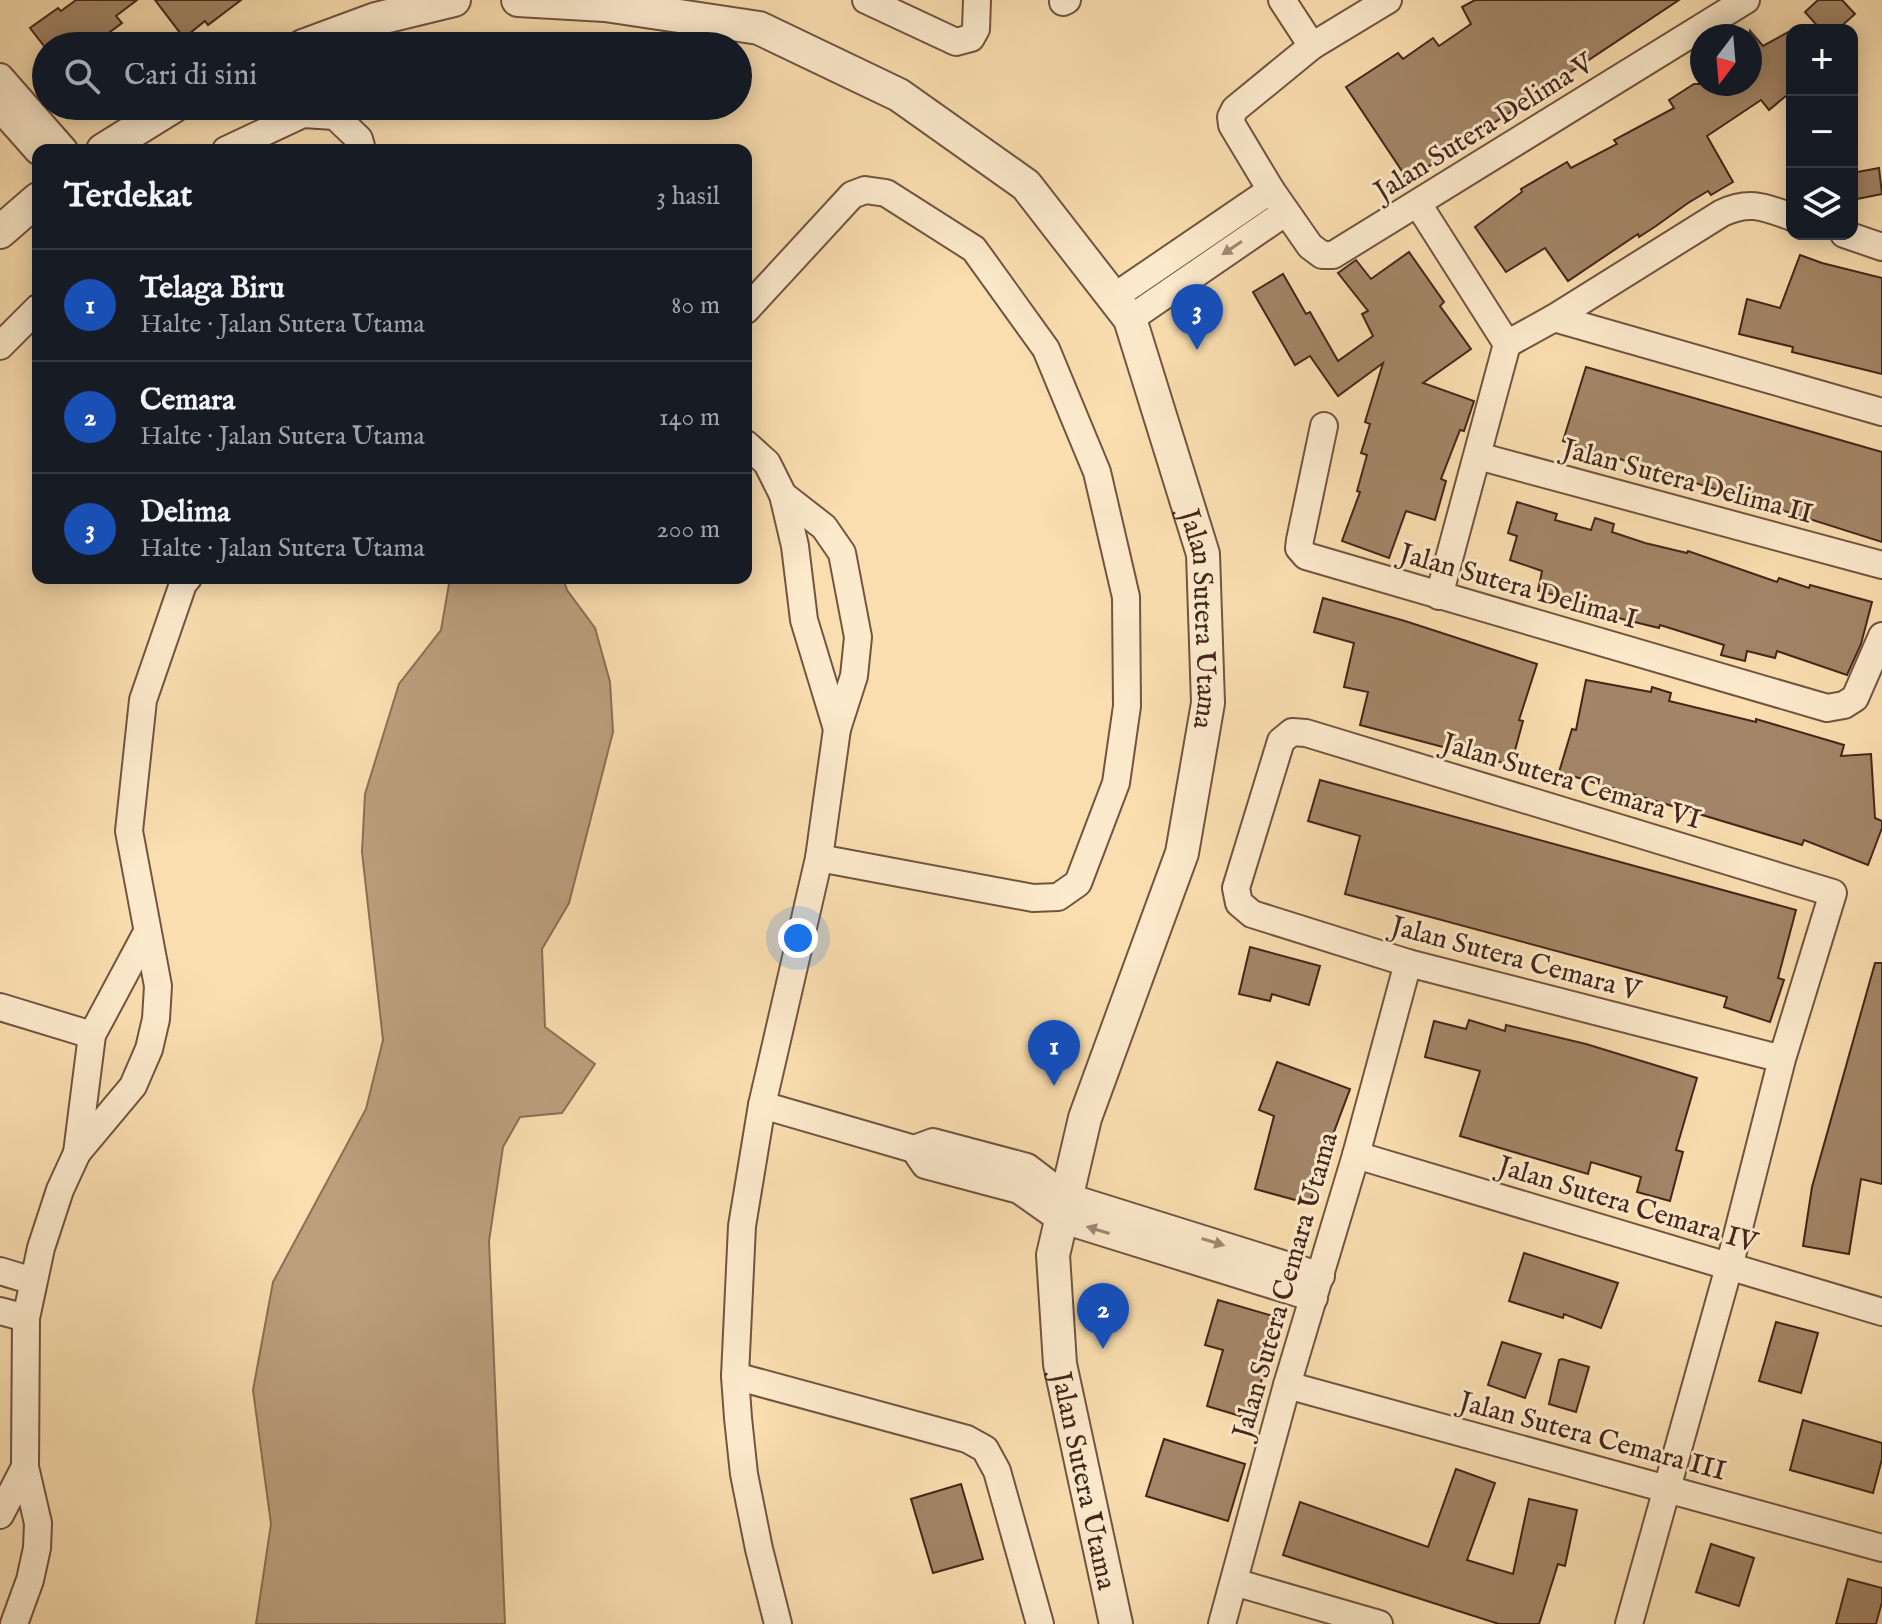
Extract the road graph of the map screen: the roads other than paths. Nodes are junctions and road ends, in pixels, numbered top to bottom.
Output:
1 (454, 0) edge
2 (518, 0) edge
3 (866, 0) edge
4 (977, 0) edge
5 (1282, 0) edge
6 (1388, 0) edge
7 (1746, 0) edge
8 (605, 3) edge
9 (341, 32) edge
10 (1312, 46) junction
11 (0, 77) edge
12 (0, 108) edge
13 (32, 114) edge
14 (38, 120) edge
15 (151, 120) edge
16 (290, 120) edge
17 (339, 120) edge
18 (32, 144) edge
19 (59, 144) edge
20 (113, 144) edge
21 (239, 144) edge
22 (360, 144) edge
23 (1271, 190) junction
24 (32, 204) edge
25 (1418, 204) junction
26 (1286, 212) junction
27 (1786, 215) edge
28 (0, 232) edge
29 (1858, 239) edge
30 (1882, 247) edge
31 (752, 303) edge
32 (1122, 308) junction
33 (32, 314) edge
34 (1554, 318) junction
35 (1507, 344) junction
36 (0, 346) edge
37 (1882, 412) edge
38 (1324, 426) dead end
39 (752, 449) edge
40 (1478, 456) junction
41 (783, 495) junction
42 (1882, 565) edge
43 (183, 584) edge
44 (1439, 596) junction
45 (1882, 636) edge
46 (837, 729) junction
47 (819, 858) junction
48 (1239, 903) joint
49 (147, 932) junction
50 (1408, 963) junction
51 (0, 1007) edge
52 (92, 1035) junction
53 (1782, 1059) junction
54 (762, 1105) junction
55 (77, 1153) junction
56 (1356, 1155) junction
57 (1063, 1207) junction
58 (1729, 1267) junction
59 (0, 1271) edge
60 (33, 1281) junction
61 (1318, 1287) junction
62 (0, 1311) edge
63 (1882, 1312) edge
64 (26, 1318) junction
65 (735, 1376) junction
66 (1287, 1385) junction
67 (25, 1467) junction
68 (1667, 1487) junction
69 (0, 1515) edge
70 (1882, 1548) edge
71 (1234, 1582) junction
72 (14, 1624) edge
73 (778, 1624) edge
74 (1040, 1624) edge
75 (1116, 1624) edge
76 (1222, 1624) edge
77 (1379, 1624) edge
78 (1629, 1624) edge

1 - 9 street
2 - 8 street, Jalan Sutera Utama
3 - 4 street
5 - 10 street
6 - 10 street
7 - 25 street, Jalan Sutera Delima V
8 - 32 street, Jalan Sutera Utama
10 - 23 street, Jalan Sutera Delima V
11 - 13 street
12 - 18 street
14 - 19 street
15 - 20 street
16 - 21 street
17 - 22 street
23 - 26 street, Jalan Sutera Delima V
23 - 32 street
24 - 28 street
25 - 26 street, Jalan Sutera Delima V
25 - 35 street
26 -> 32 street
27 - 34 street
29 - 30 street
31 - 47 street
32 - 57 street, Jalan Sutera Utama
33 - 36 street
34 - 35 street
34 - 37 street
35 - 40 street
38 - 44 street, Jalan Sutera Delima I
39 - 41 street
40 - 42 street, Jalan Sutera Delima II
40 - 44 street
41 - 46 street
41 - 46 street
43 - 49 street
44 - 45 street, Jalan Sutera Delima I
46 - 47 street
47 - 54 street
48 - 50 street, Jalan Sutera Cemara V
48 - 53 street, Jalan Sutera Cemara VI
49 - 52 street
49 - 55 street
50 - 53 street, Jalan Sutera Cemara V
50 - 56 street, Jalan Sutera Cemara Utama
51 - 52 street
52 - 55 street
53 - 58 street
54 - 57 street
54 - 65 street
55 - 60 street
56 - 58 street, Jalan Sutera Cemara IV
56 - 61 street, Jalan Sutera Cemara Utama
57 - 61 street
57 - 75 street, Jalan Sutera Utama
58 - 63 street, Jalan Sutera Cemara IV
58 - 68 street
59 - 60 street
60 - 64 street
61 - 66 street, Jalan Sutera Cemara Utama
62 - 64 street
64 - 67 street
65 - 73 street
65 - 74 street
66 - 68 street, Jalan Sutera Cemara III
66 - 71 street, Jalan Sutera Cemara Utama
67 - 69 street
67 - 72 street
68 - 70 street, Jalan Sutera Cemara III
68 - 78 street
71 - 76 street, Jalan Sutera Cemara Utama
71 - 77 street

